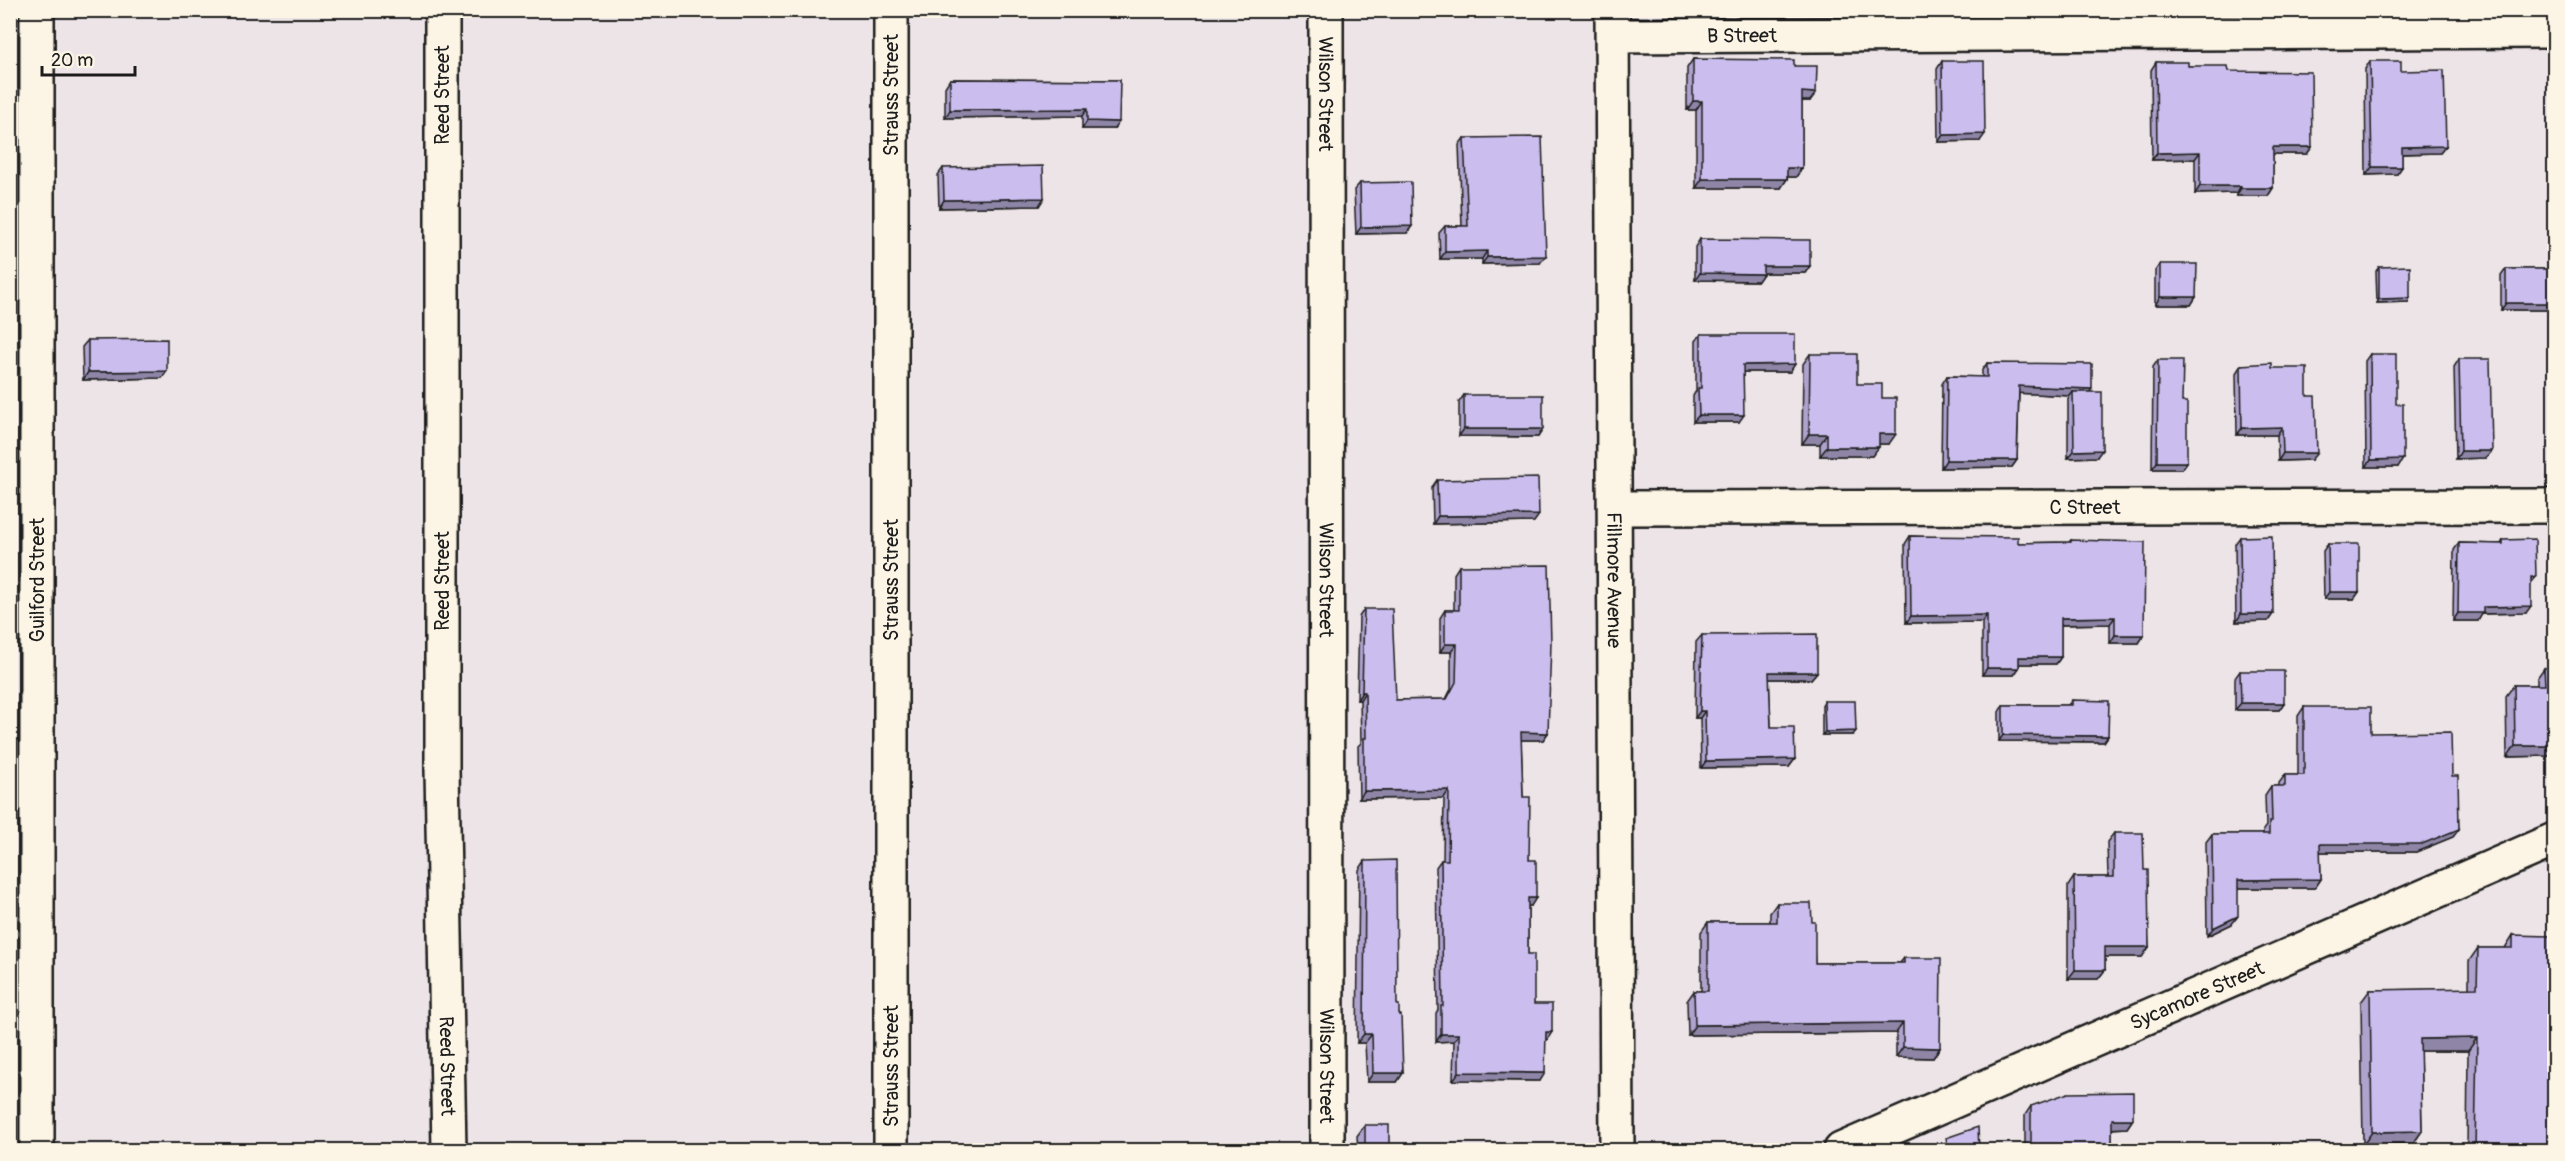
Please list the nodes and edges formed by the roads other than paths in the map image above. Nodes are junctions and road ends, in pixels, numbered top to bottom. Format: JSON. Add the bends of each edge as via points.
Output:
{"nodes":[{"id":1,"x":37,"y":10,"type":"edge"},
{"id":2,"x":442,"y":10,"type":"edge"},
{"id":3,"x":891,"y":10,"type":"edge"},
{"id":4,"x":1326,"y":10,"type":"edge"},
{"id":5,"x":1612,"y":23,"type":"edge"},
{"id":6,"x":2554,"y":31,"type":"edge"},
{"id":7,"x":2554,"y":506,"type":"edge"},
{"id":8,"x":1615,"y":508,"type":"junction"},
{"id":9,"x":2554,"y":840,"type":"edge"},
{"id":10,"x":37,"y":1150,"type":"edge"},
{"id":11,"x":449,"y":1150,"type":"edge"},
{"id":12,"x":891,"y":1150,"type":"edge"},
{"id":13,"x":1327,"y":1150,"type":"edge"},
{"id":14,"x":1617,"y":1150,"type":"edge"},
{"id":15,"x":1841,"y":1150,"type":"edge"}],
"edges":[{"from":1,"to":10,"type":"street","name":"Guilford Street"},
{"from":2,"to":11,"type":"street","name":"Reed Street","via":[[442,770]]},
{"from":3,"to":12,"type":"street","name":"Strauss Street"},
{"from":4,"to":13,"type":"street","name":"Wilson Street"},
{"from":5,"to":6,"type":"street","name":"B Street"},
{"from":5,"to":8,"type":"street","name":"Fillmore Avenue"},
{"from":7,"to":8,"type":"street","name":"C Street"},
{"from":8,"to":14,"type":"street","name":"Fillmore Avenue"},
{"from":9,"to":15,"type":"street","name":"Sycamore Street"}]}
